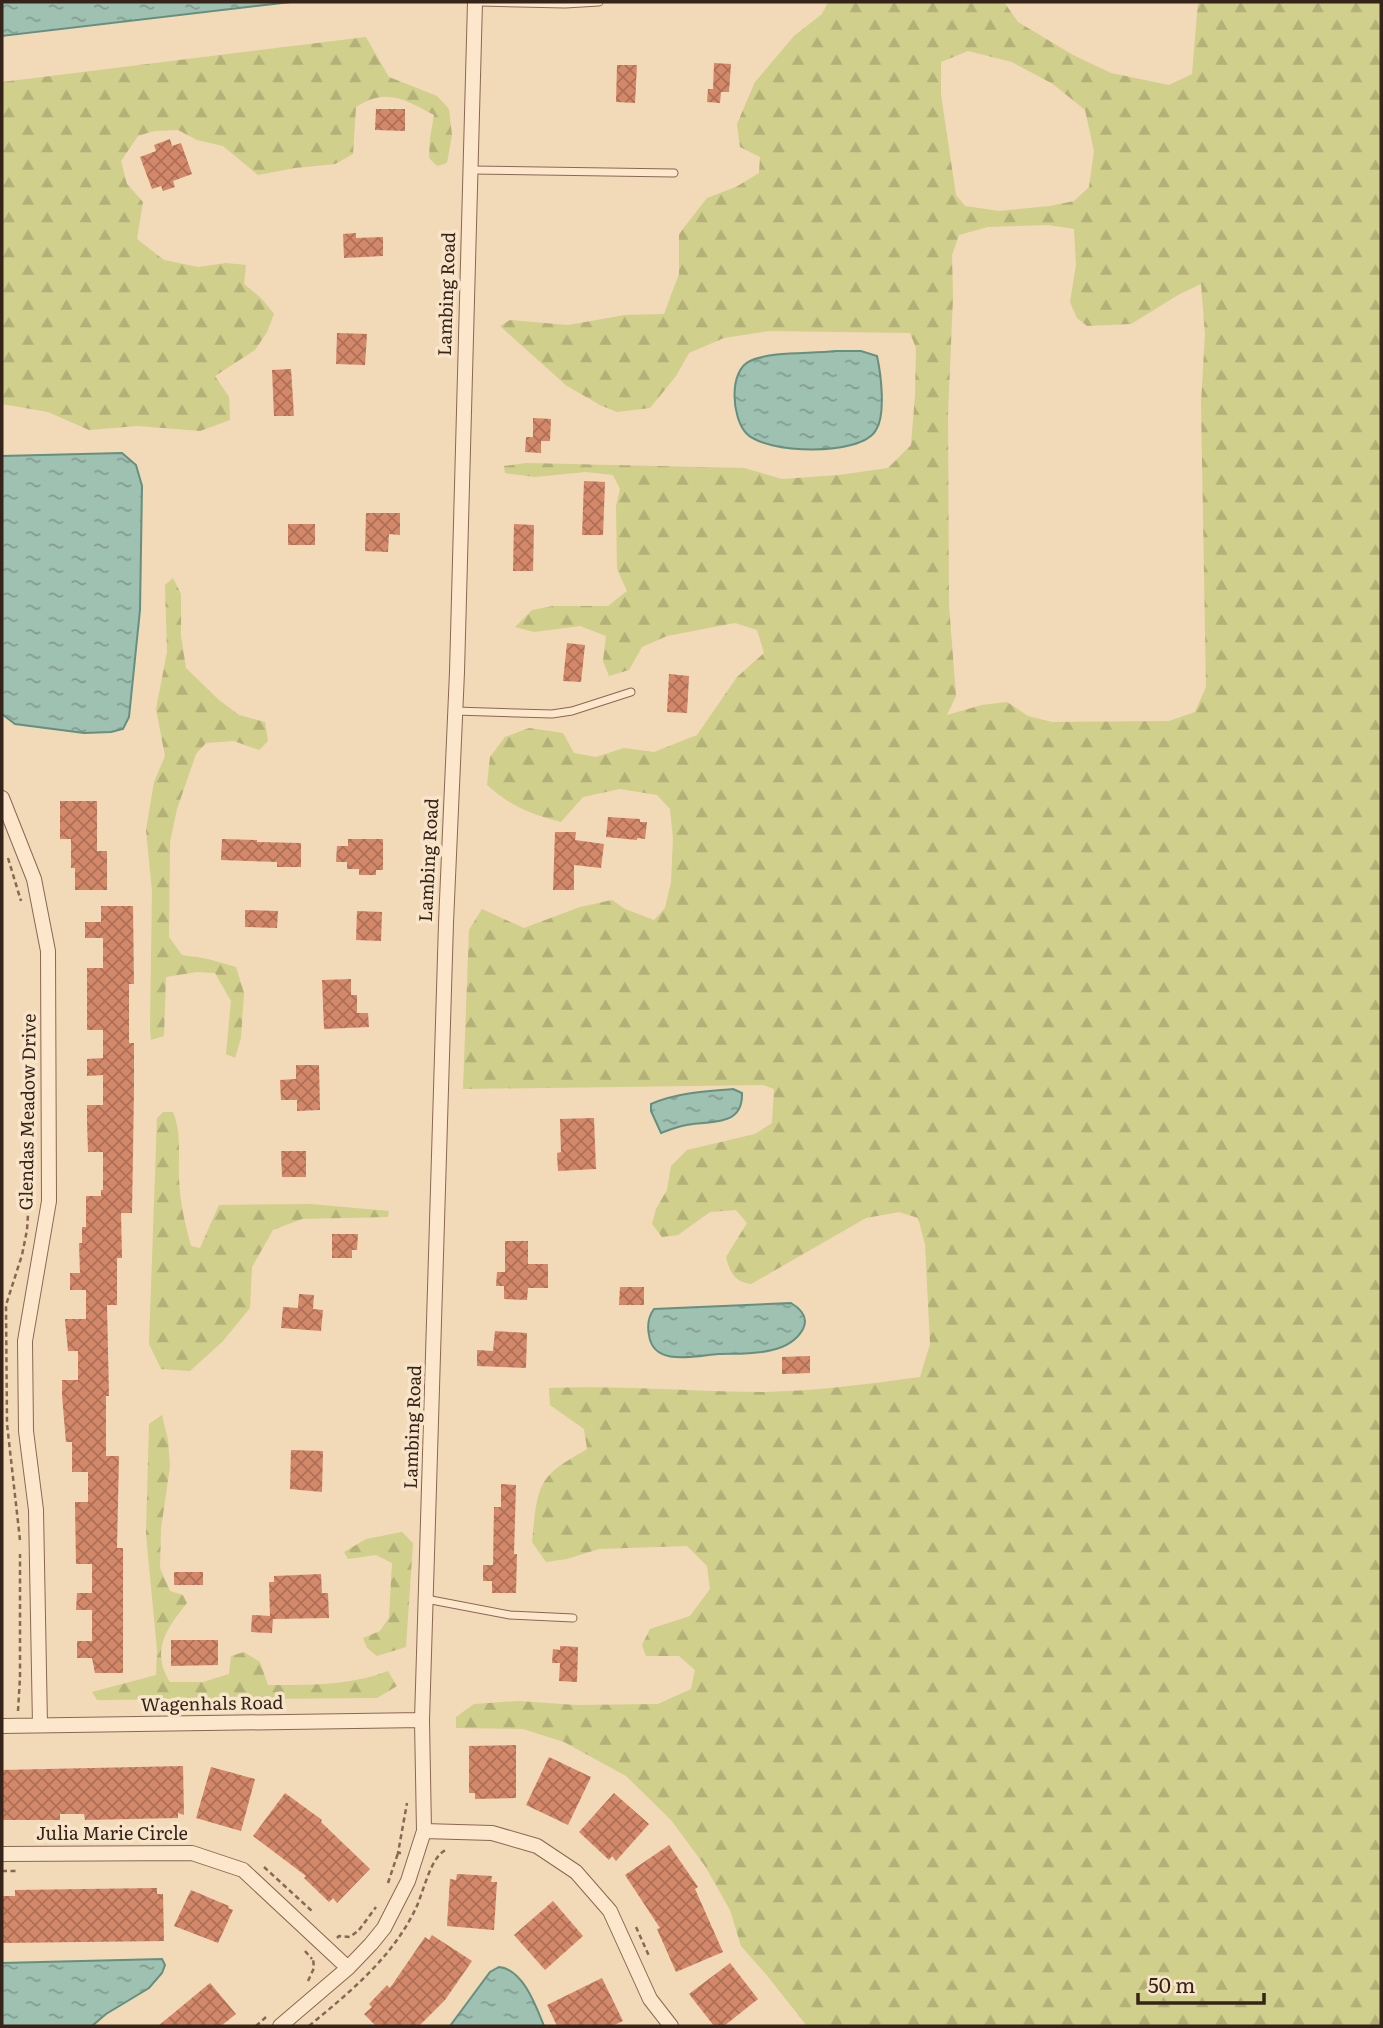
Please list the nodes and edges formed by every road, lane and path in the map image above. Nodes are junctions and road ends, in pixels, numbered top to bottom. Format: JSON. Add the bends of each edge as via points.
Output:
{"nodes":[{"id":1,"x":478,"y":2,"type":"edge"},
{"id":2,"x":600,"y":2,"type":"edge"},
{"id":3,"x":470,"y":170,"type":"junction"},
{"id":4,"x":674,"y":173,"type":"dead end"},
{"id":5,"x":631,"y":692,"type":"dead end"},
{"id":6,"x":455,"y":711,"type":"junction"},
{"id":7,"x":2,"y":798,"type":"edge"},
{"id":8,"x":426,"y":1599,"type":"junction"},
{"id":9,"x":573,"y":1618,"type":"dead end"},
{"id":10,"x":422,"y":1720,"type":"junction"},
{"id":11,"x":40,"y":1725,"type":"junction"},
{"id":12,"x":2,"y":1726,"type":"edge"},
{"id":13,"x":424,"y":1831,"type":"junction"},
{"id":14,"x":2,"y":1854,"type":"edge"},
{"id":15,"x":2,"y":1871,"type":"edge"},
{"id":16,"x":15,"y":1871,"type":"dead end"},
{"id":17,"x":358,"y":1931,"type":"dead end"},
{"id":18,"x":334,"y":1941,"type":"dead end"},
{"id":19,"x":300,"y":1945,"type":"dead end"},
{"id":20,"x":317,"y":1955,"type":"dead end"},
{"id":21,"x":312,"y":1959,"type":"junction"},
{"id":22,"x":348,"y":1968,"type":"junction"},
{"id":23,"x":306,"y":1983,"type":"dead end"},
{"id":24,"x":273,"y":2012,"type":"dead end"},
{"id":25,"x":256,"y":2026,"type":"edge"},
{"id":26,"x":280,"y":2026,"type":"edge"},
{"id":27,"x":671,"y":2026,"type":"edge"}],
"edges":[{"from":1,"to":2,"type":"lane"},
{"from":1,"to":3,"type":"street","name":"Lambing Road"},
{"from":3,"to":4,"type":"lane"},
{"from":3,"to":6,"type":"street","name":"Lambing Road"},
{"from":5,"to":6,"type":"lane","via":[[552,714]]},
{"from":6,"to":8,"type":"street","name":"Lambing Road"},
{"from":7,"to":11,"type":"street","name":"Glendas Meadow Drive","via":[[34,878],[48,951],[50,1201],[25,1341],[26,1431],[36,1510]]},
{"from":8,"to":9,"type":"lane","via":[[510,1615]]},
{"from":8,"to":10,"type":"street","name":"Lambing Road"},
{"from":10,"to":11,"type":"street","name":"Wagenhals Road"},
{"from":10,"to":13,"type":"street","name":"Lambing Road"},
{"from":11,"to":12,"type":"street","name":"Wagenhals Road"},
{"from":13,"to":22,"type":"street","name":"Lambing Road","via":[[395,1909]]},
{"from":13,"to":27,"type":"street","via":[[492,1833],[537,1846],[576,1872],[610,1911],[650,1999]]},
{"from":14,"to":22,"type":"street","name":"Julia Marie Circle","via":[[192,1853],[225,1862],[243,1870]]},
{"from":15,"to":16,"type":"path"},
{"from":17,"to":18,"type":"path"},
{"from":19,"to":21,"type":"path"},
{"from":20,"to":21,"type":"path"},
{"from":21,"to":23,"type":"path","via":[[314,1968]]},
{"from":22,"to":26,"type":"street","name":"Lambing Road"},
{"from":24,"to":25,"type":"path"}]}
